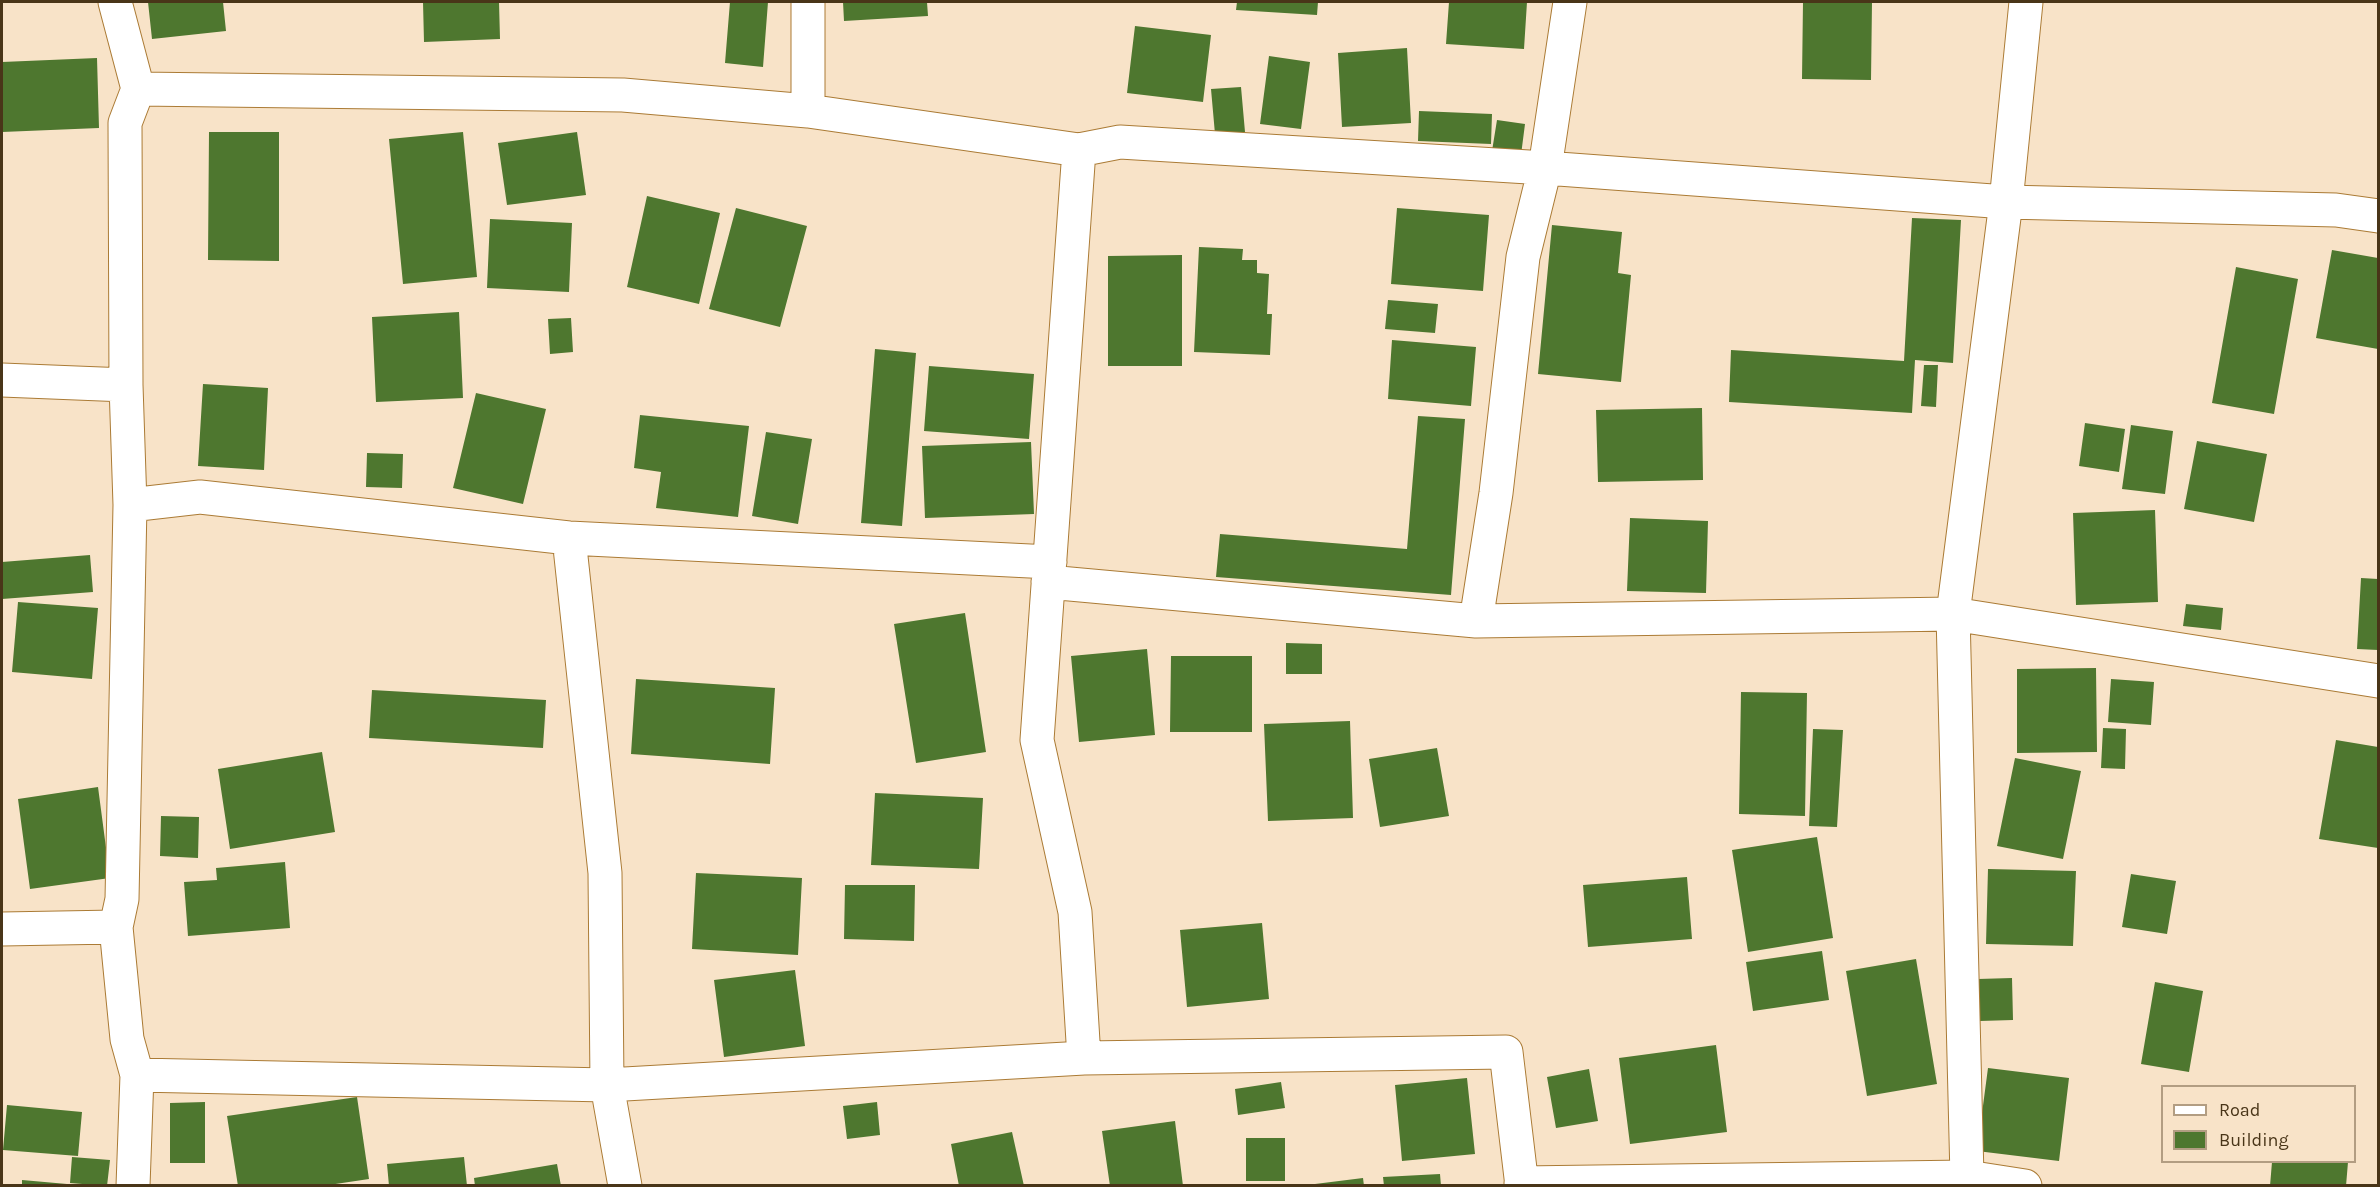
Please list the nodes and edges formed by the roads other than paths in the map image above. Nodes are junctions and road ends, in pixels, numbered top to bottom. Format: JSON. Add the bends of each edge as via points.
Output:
{"nodes":[{"id":1,"x":115,"y":2,"type":"edge"},
{"id":2,"x":808,"y":2,"type":"edge"},
{"id":3,"x":1570,"y":2,"type":"edge"},
{"id":4,"x":2026,"y":2,"type":"edge"},
{"id":5,"x":138,"y":89,"type":"junction"},
{"id":6,"x":808,"y":111,"type":"junction"},
{"id":7,"x":1079,"y":150,"type":"junction"},
{"id":8,"x":1545,"y":168,"type":"junction"},
{"id":9,"x":2006,"y":202,"type":"junction"},
{"id":10,"x":2379,"y":216,"type":"edge"},
{"id":11,"x":2,"y":380,"type":"edge"},
{"id":12,"x":126,"y":385,"type":"junction"},
{"id":13,"x":130,"y":505,"type":"junction"},
{"id":14,"x":569,"y":538,"type":"junction"},
{"id":15,"x":1049,"y":572,"type":"junction"},
{"id":16,"x":1953,"y":614,"type":"junction"},
{"id":17,"x":1476,"y":621,"type":"junction"},
{"id":18,"x":2379,"y":681,"type":"edge"},
{"id":19,"x":116,"y":927,"type":"junction"},
{"id":20,"x":2,"y":929,"type":"edge"},
{"id":21,"x":1084,"y":1058,"type":"junction"},
{"id":22,"x":137,"y":1075,"type":"junction"},
{"id":23,"x":607,"y":1085,"type":"junction"},
{"id":24,"x":1967,"y":1177,"type":"junction"},
{"id":25,"x":1521,"y":1184,"type":"edge"},
{"id":26,"x":133,"y":1185,"type":"edge"},
{"id":27,"x":626,"y":1185,"type":"edge"},
{"id":28,"x":2025,"y":1185,"type":"edge"}],
"edges":[{"from":1,"to":5,"type":"street"},
{"from":2,"to":6,"type":"street"},
{"from":3,"to":8,"type":"street"},
{"from":4,"to":9,"type":"street"},
{"from":5,"to":6,"type":"street","via":[[623,95]]},
{"from":5,"to":12,"type":"street","via":[[125,123]]},
{"from":6,"to":7,"type":"street"},
{"from":7,"to":8,"type":"street","via":[[1120,142]]},
{"from":7,"to":15,"type":"street"},
{"from":8,"to":9,"type":"street"},
{"from":8,"to":17,"type":"street","via":[[1523,257],[1496,493]]},
{"from":9,"to":10,"type":"street","via":[[2336,210]]},
{"from":9,"to":16,"type":"street"},
{"from":11,"to":12,"type":"street"},
{"from":12,"to":13,"type":"street"},
{"from":13,"to":14,"type":"street","via":[[200,497]]},
{"from":13,"to":19,"type":"street","via":[[122,899]]},
{"from":14,"to":15,"type":"street"},
{"from":14,"to":23,"type":"street","via":[[605,873]]},
{"from":15,"to":17,"type":"street"},
{"from":15,"to":21,"type":"street","via":[[1037,740],[1075,912]]},
{"from":16,"to":17,"type":"street"},
{"from":16,"to":18,"type":"street"},
{"from":16,"to":24,"type":"street"},
{"from":19,"to":20,"type":"street"},
{"from":19,"to":22,"type":"street","via":[[127,1039]]},
{"from":21,"to":23,"type":"street"},
{"from":21,"to":25,"type":"street","via":[[1506,1052]]},
{"from":22,"to":23,"type":"street"},
{"from":22,"to":26,"type":"street"},
{"from":23,"to":27,"type":"street"},
{"from":24,"to":25,"type":"street"},
{"from":24,"to":28,"type":"street"}]}
